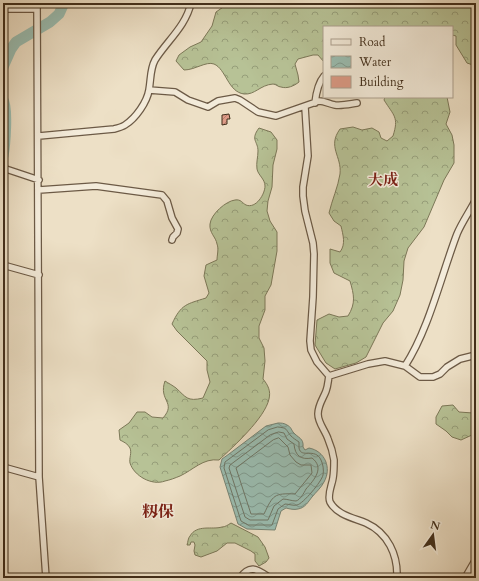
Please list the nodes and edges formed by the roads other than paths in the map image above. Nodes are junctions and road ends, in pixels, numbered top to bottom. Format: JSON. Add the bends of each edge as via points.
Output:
{"nodes":[{"id":1,"x":191,"y":3,"type":"edge"},
{"id":2,"x":37,"y":6,"type":"edge"},
{"id":3,"x":3,"y":9,"type":"edge"},
{"id":4,"x":323,"y":77,"type":"edge"},
{"id":5,"x":149,"y":90,"type":"junction"},
{"id":6,"x":315,"y":103,"type":"junction"},
{"id":7,"x":357,"y":103,"type":"dead end"},
{"id":8,"x":305,"y":107,"type":"junction"},
{"id":9,"x":38,"y":136,"type":"junction"},
{"id":10,"x":3,"y":168,"type":"edge"},
{"id":11,"x":39,"y":180,"type":"junction"},
{"id":12,"x":39,"y":190,"type":"junction"},
{"id":13,"x":476,"y":199,"type":"edge"},
{"id":14,"x":172,"y":240,"type":"dead end"},
{"id":15,"x":3,"y":265,"type":"edge"},
{"id":16,"x":39,"y":275,"type":"junction"},
{"id":17,"x":476,"y":355,"type":"edge"},
{"id":18,"x":406,"y":366,"type":"junction"},
{"id":19,"x":329,"y":376,"type":"junction"},
{"id":20,"x":3,"y":467,"type":"edge"},
{"id":21,"x":39,"y":477,"type":"junction"},
{"id":22,"x":476,"y":559,"type":"edge"},
{"id":23,"x":46,"y":578,"type":"edge"},
{"id":24,"x":240,"y":578,"type":"edge"},
{"id":25,"x":270,"y":578,"type":"edge"},
{"id":26,"x":397,"y":578,"type":"edge"},
{"id":27,"x":465,"y":578,"type":"edge"}],
"edges":[{"from":1,"to":5,"type":"street","via":[[183,22],[155,61],[151,70]]},
{"from":2,"to":3,"type":"street"},
{"from":2,"to":9,"type":"street"},
{"from":4,"to":6,"type":"street"},
{"from":5,"to":8,"type":"street","via":[[175,92],[208,107],[218,101],[235,98],[258,112],[270,115],[282,115]]},
{"from":5,"to":9,"type":"street","via":[[144,103],[124,126]]},
{"from":6,"to":7,"type":"street","via":[[323,101],[338,106]]},
{"from":6,"to":8,"type":"street"},
{"from":8,"to":19,"type":"street","via":[[308,156],[303,196],[314,254],[310,341],[317,362]]},
{"from":9,"to":11,"type":"street"},
{"from":10,"to":11,"type":"street"},
{"from":11,"to":12,"type":"street"},
{"from":12,"to":14,"type":"street","via":[[96,186],[162,195],[178,229]]},
{"from":12,"to":16,"type":"street"},
{"from":13,"to":18,"type":"street","via":[[457,233],[427,319]]},
{"from":15,"to":16,"type":"street"},
{"from":16,"to":21,"type":"street"},
{"from":17,"to":18,"type":"street","via":[[460,359],[433,377],[420,377]]},
{"from":18,"to":19,"type":"street","via":[[379,361]]},
{"from":19,"to":26,"type":"street","via":[[318,415],[334,460],[330,501],[341,512],[372,526],[387,540],[396,558]]},
{"from":20,"to":21,"type":"street"},
{"from":21,"to":23,"type":"street"},
{"from":22,"to":27,"type":"street"},
{"from":24,"to":25,"type":"street","via":[[250,569],[255,569]]}]}
